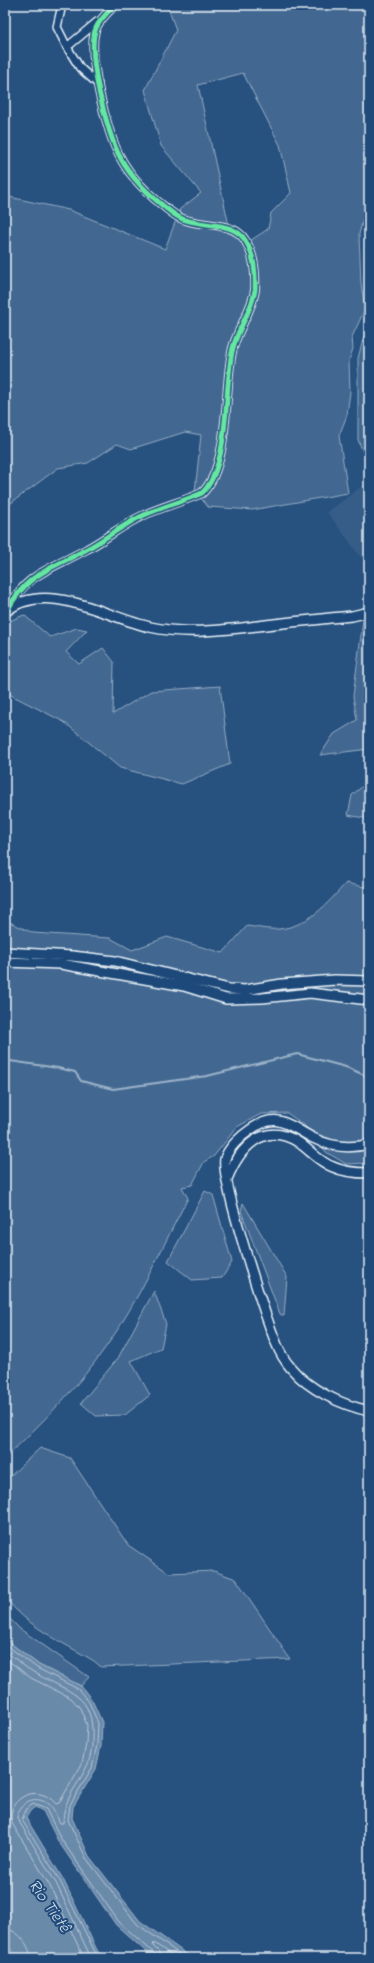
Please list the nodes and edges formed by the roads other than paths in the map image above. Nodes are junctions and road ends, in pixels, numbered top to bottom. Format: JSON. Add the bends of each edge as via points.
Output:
{"nodes":[{"id":1,"x":62,"y":5,"type":"edge"},
{"id":2,"x":115,"y":5,"type":"edge"},
{"id":3,"x":104,"y":16,"type":"junction"},
{"id":4,"x":67,"y":47,"type":"junction"},
{"id":5,"x":98,"y":84,"type":"junction"},
{"id":6,"x":6,"y":612,"type":"edge"},
{"id":7,"x":369,"y":612,"type":"edge"},
{"id":8,"x":5,"y":952,"type":"edge"},
{"id":9,"x":5,"y":962,"type":"edge"},
{"id":10,"x":369,"y":981,"type":"edge"},
{"id":11,"x":369,"y":1000,"type":"edge"},
{"id":12,"x":369,"y":1144,"type":"edge"},
{"id":13,"x":369,"y":1173,"type":"edge"},
{"id":14,"x":227,"y":1179,"type":"junction"},
{"id":15,"x":369,"y":1411,"type":"edge"}],
"edges":[{"from":1,"to":4,"type":"street","via":[[57,27]]},
{"from":2,"to":3,"type":"street"},
{"from":3,"to":4,"type":"street"},
{"from":3,"to":5,"type":"street","via":[[93,37],[93,56]]},
{"from":4,"to":5,"type":"street","via":[[80,68]]},
{"from":5,"to":6,"type":"street","via":[[114,145],[135,179],[171,212],[187,221],[221,227],[240,234],[249,249],[255,271],[254,297],[232,350],[225,430],[214,478],[209,486],[202,493],[126,524],[88,549],[36,576],[16,595]]},
{"from":6,"to":7,"type":"main road","via":[[23,602],[52,600],[94,607],[151,628],[188,632],[352,616]]},
{"from":8,"to":10,"type":"main road","via":[[115,961],[229,989],[245,990],[335,980]]},
{"from":9,"to":11,"type":"main road","via":[[61,964],[104,971],[184,986],[226,998],[262,998],[310,992]]},
{"from":12,"to":14,"type":"main road","via":[[353,1147],[328,1144],[291,1124],[271,1121],[251,1129],[228,1152],[224,1167]]},
{"from":13,"to":14,"type":"main road","via":[[333,1167],[297,1141],[277,1135],[266,1136],[249,1144],[235,1160]]},
{"from":14,"to":15,"type":"main road","via":[[269,1324],[283,1357],[299,1376],[317,1389],[332,1398]]}]}
